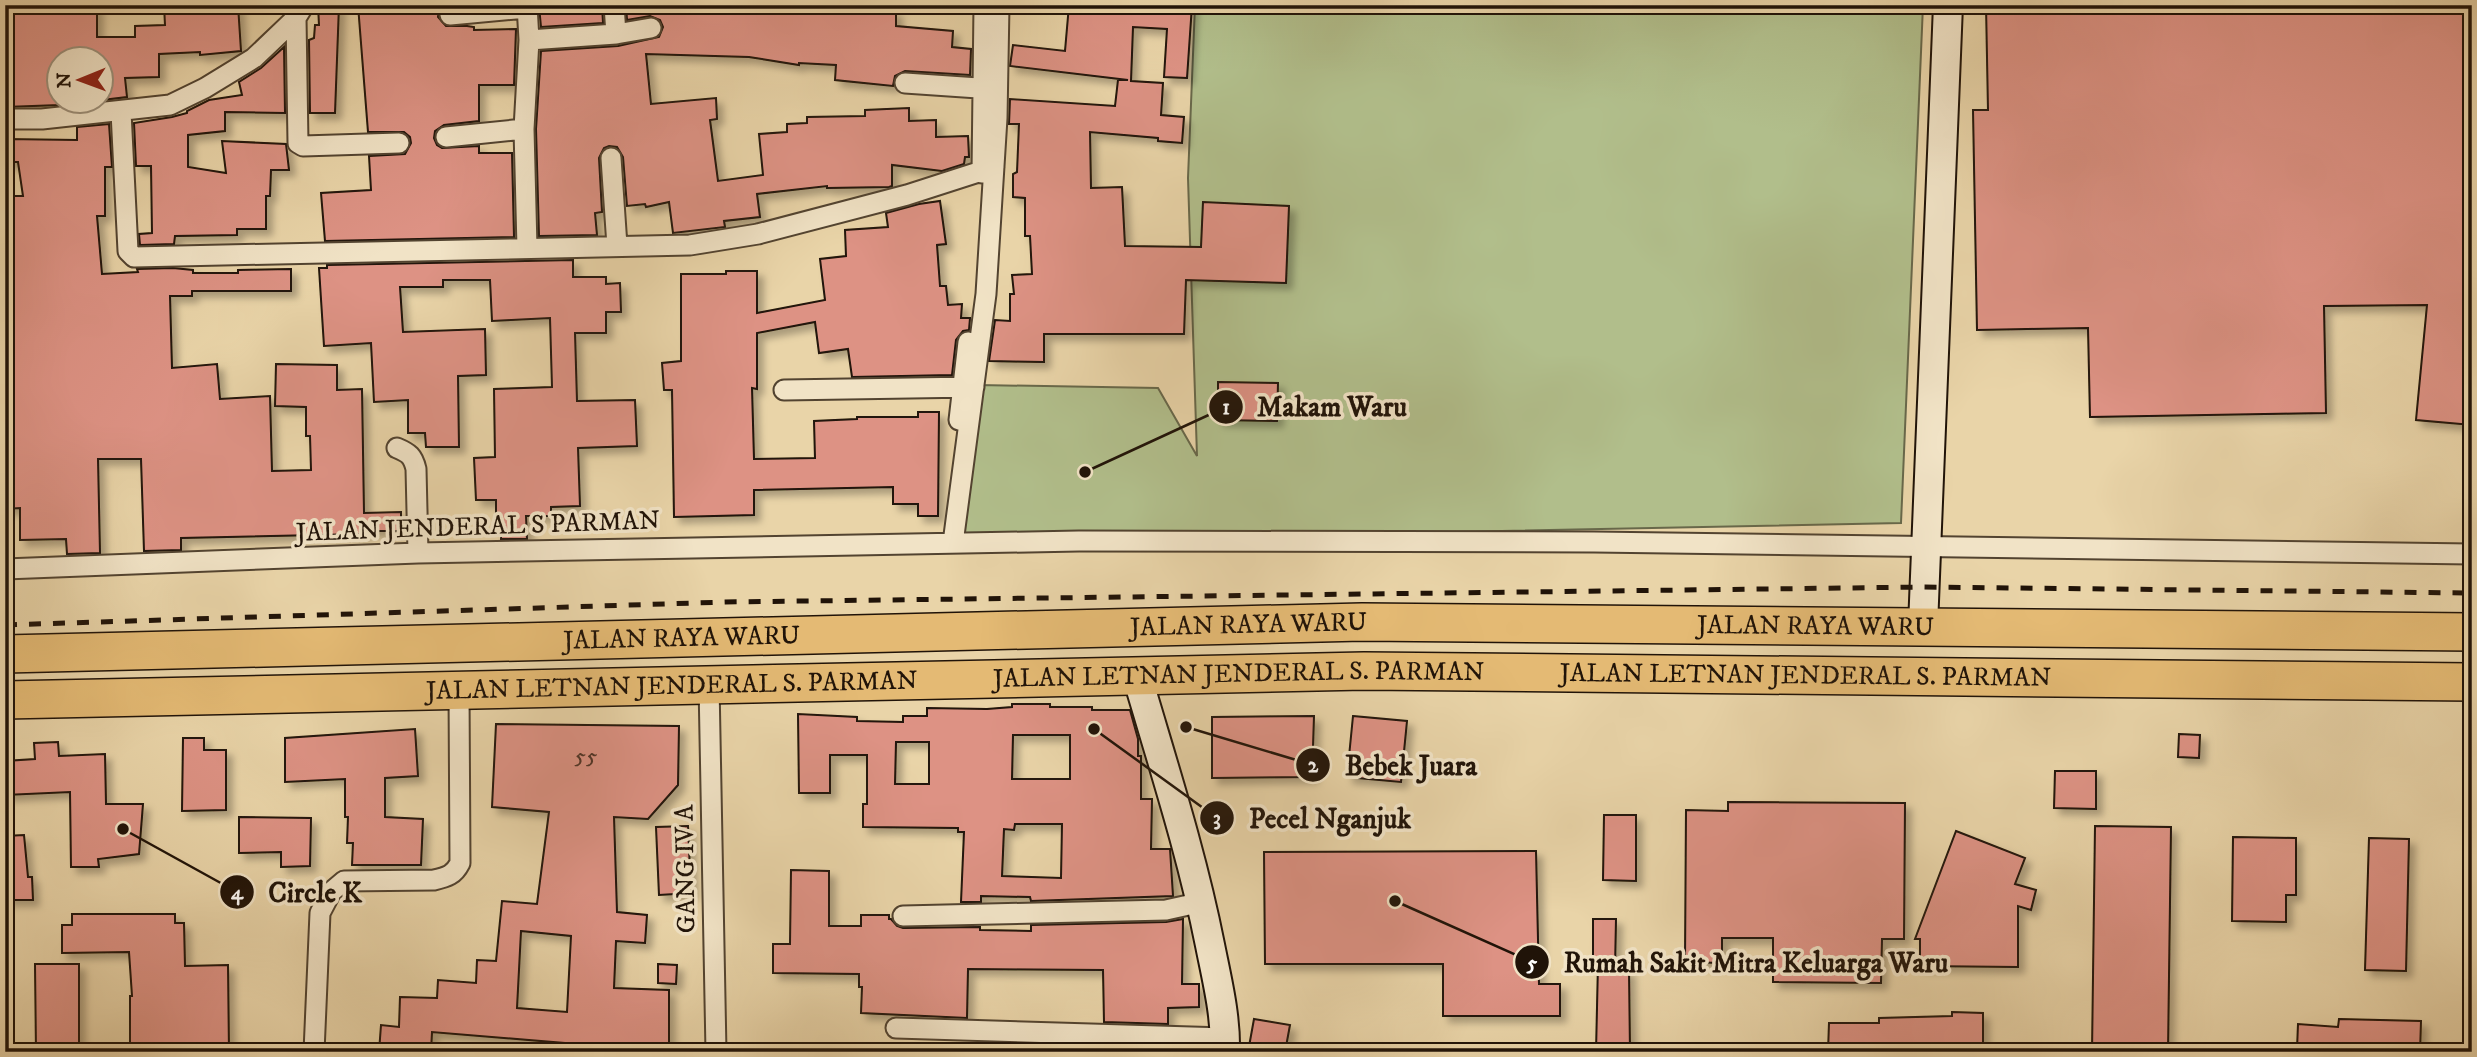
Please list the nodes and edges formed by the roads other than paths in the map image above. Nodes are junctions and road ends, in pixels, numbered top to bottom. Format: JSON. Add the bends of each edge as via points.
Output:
{"nodes":[{"id":1,"x":614,"y":5,"type":"edge"},
{"id":2,"x":984,"y":5,"type":"edge"},
{"id":3,"x":999,"y":5,"type":"edge"},
{"id":4,"x":1948,"y":5,"type":"edge"},
{"id":5,"x":527,"y":6,"type":"edge"},
{"id":6,"x":300,"y":12,"type":"edge"},
{"id":7,"x":450,"y":15,"type":"dead end"},
{"id":8,"x":651,"y":28,"type":"dead end"},
{"id":9,"x":616,"y":34,"type":"junction"},
{"id":10,"x":529,"y":40,"type":"junction"},
{"id":11,"x":905,"y":83,"type":"dead end"},
{"id":12,"x":990,"y":89,"type":"junction"},
{"id":13,"x":121,"y":112,"type":"junction"},
{"id":14,"x":5,"y":119,"type":"edge"},
{"id":15,"x":524,"y":129,"type":"junction"},
{"id":16,"x":446,"y":137,"type":"dead end"},
{"id":17,"x":399,"y":143,"type":"dead end"},
{"id":18,"x":611,"y":158,"type":"dead end"},
{"id":19,"x":988,"y":169,"type":"junction"},
{"id":20,"x":617,"y":247,"type":"junction"},
{"id":21,"x":527,"y":248,"type":"junction"},
{"id":22,"x":968,"y":387,"type":"junction"},
{"id":23,"x":784,"y":390,"type":"dead end"},
{"id":24,"x":397,"y":448,"type":"dead end"},
{"id":25,"x":952,"y":543,"type":"junction"},
{"id":26,"x":1927,"y":546,"type":"junction"},
{"id":27,"x":418,"y":553,"type":"junction"},
{"id":28,"x":2472,"y":554,"type":"edge"},
{"id":29,"x":5,"y":569,"type":"edge"},
{"id":30,"x":1362,"y":622,"type":"junction"},
{"id":31,"x":1923,"y":626,"type":"junction"},
{"id":32,"x":2472,"y":632,"type":"edge"},
{"id":33,"x":12,"y":655,"type":"edge"},
{"id":34,"x":1364,"y":671,"type":"junction"},
{"id":35,"x":1137,"y":676,"type":"junction"},
{"id":36,"x":2472,"y":682,"type":"edge"},
{"id":37,"x":709,"y":684,"type":"junction"},
{"id":38,"x":459,"y":690,"type":"junction"},
{"id":39,"x":11,"y":699,"type":"edge"},
{"id":40,"x":1202,"y":902,"type":"junction"},
{"id":41,"x":903,"y":916,"type":"dead end"},
{"id":42,"x":896,"y":1028,"type":"dead end"},
{"id":43,"x":1225,"y":1045,"type":"edge"},
{"id":44,"x":314,"y":1052,"type":"edge"},
{"id":45,"x":716,"y":1052,"type":"edge"}],
"edges":[{"from":1,"to":9,"type":"street"},
{"from":2,"to":12,"type":"street"},
{"from":3,"to":12,"type":"street"},
{"from":4,"to":26,"type":"street"},
{"from":5,"to":7,"type":"street"},
{"from":5,"to":10,"type":"street"},
{"from":6,"to":13,"type":"street","via":[[254,58],[205,88],[170,105]]},
{"from":6,"to":17,"type":"street","via":[[298,143]]},
{"from":8,"to":9,"type":"street"},
{"from":9,"to":10,"type":"street"},
{"from":10,"to":15,"type":"street"},
{"from":11,"to":12,"type":"street"},
{"from":12,"to":19,"type":"street"},
{"from":13,"to":14,"type":"street"},
{"from":13,"to":21,"type":"street","via":[[128,251],[134,257]]},
{"from":15,"to":16,"type":"street"},
{"from":15,"to":21,"type":"street"},
{"from":18,"to":20,"type":"street"},
{"from":19,"to":20,"type":"street","via":[[758,234],[690,245]]},
{"from":19,"to":22,"type":"street","via":[[986,295]]},
{"from":20,"to":21,"type":"street"},
{"from":22,"to":23,"type":"street"},
{"from":22,"to":25,"type":"street"},
{"from":24,"to":27,"type":"street","via":[[413,458]]},
{"from":25,"to":26,"type":"street","name":"JALAN JENDERAL S PARMAN","via":[[1489,541]]},
{"from":25,"to":27,"type":"street","name":"JALAN JENDERAL S PARMAN"},
{"from":26,"to":28,"type":"street","name":"JALAN JENDERAL S PARMAN"},
{"from":26,"to":31,"type":"street"},
{"from":27,"to":29,"type":"street","name":"JALAN JENDERAL S PARMAN"},
{"from":30,"to":31,"type":"highway","name":"JALAN RAYA WARU"},
{"from":30,"to":33,"type":"highway","name":"JALAN RAYA WARU"},
{"from":30,"to":34,"type":"highway","via":[[1353,646]]},
{"from":31,"to":32,"type":"highway","name":"JALAN RAYA WARU"},
{"from":34,"to":35,"type":"highway","name":"JALAN LETNAN JENDERAL S. PARMAN"},
{"from":34,"to":36,"type":"highway","name":"JALAN LETNAN JENDERAL S. PARMAN"},
{"from":35,"to":37,"type":"highway","name":"JALAN LETNAN JENDERAL S. PARMAN"},
{"from":35,"to":40,"type":"street"},
{"from":37,"to":38,"type":"highway","name":"JALAN LETNAN JENDERAL S. PARMAN"},
{"from":37,"to":45,"type":"street","name":"GANG IV A"},
{"from":38,"to":39,"type":"highway","name":"JALAN LETNAN JENDERAL S. PARMAN"},
{"from":38,"to":44,"type":"street","via":[[460,863],[447,877],[344,881],[331,892],[320,913]]},
{"from":40,"to":41,"type":"street","via":[[1166,910]]},
{"from":40,"to":43,"type":"street"},
{"from":42,"to":43,"type":"street"}]}
